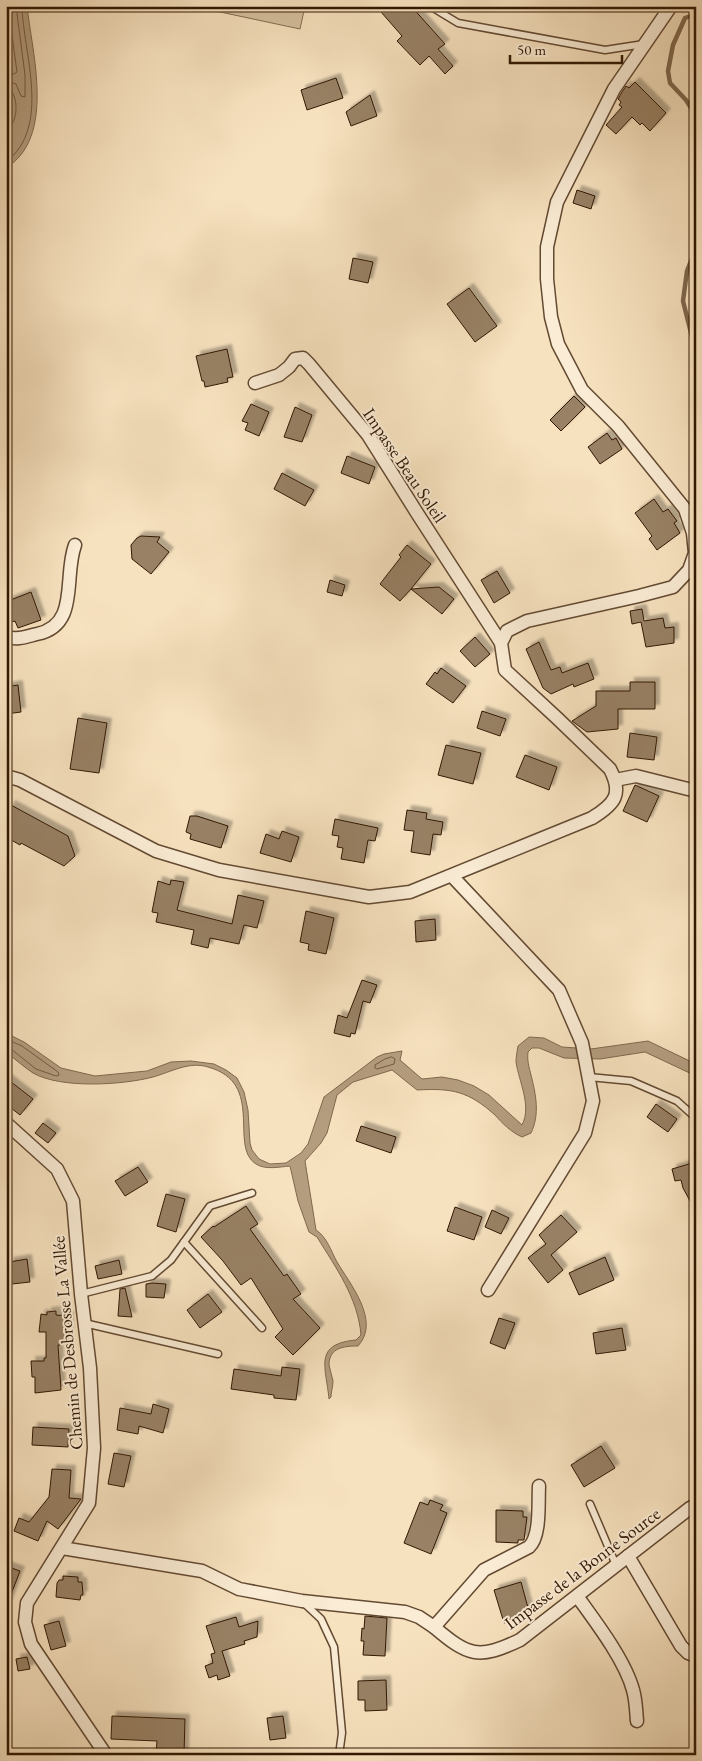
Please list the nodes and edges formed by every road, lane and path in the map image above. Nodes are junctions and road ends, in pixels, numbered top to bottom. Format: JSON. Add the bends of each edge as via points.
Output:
{"nodes":[{"id":1,"x":430,"y":6,"type":"edge"},
{"id":2,"x":671,"y":6,"type":"edge"},
{"id":3,"x":644,"y":44,"type":"junction"},
{"id":4,"x":255,"y":383,"type":"dead end"},
{"id":5,"x":75,"y":545,"type":"dead end"},
{"id":6,"x":6,"y":637,"type":"edge"},
{"id":7,"x":501,"y":643,"type":"junction"},
{"id":8,"x":6,"y":776,"type":"edge"},
{"id":9,"x":615,"y":780,"type":"junction"},
{"id":10,"x":696,"y":791,"type":"edge"},
{"id":11,"x":452,"y":876,"type":"junction"},
{"id":12,"x":589,"y":1077,"type":"junction"},
{"id":13,"x":696,"y":1118,"type":"edge"},
{"id":14,"x":6,"y":1123,"type":"edge"},
{"id":15,"x":252,"y":1193,"type":"dead end"},
{"id":16,"x":184,"y":1242,"type":"junction"},
{"id":17,"x":488,"y":1290,"type":"dead end"},
{"id":18,"x":81,"y":1294,"type":"junction"},
{"id":19,"x":84,"y":1322,"type":"junction"},
{"id":20,"x":262,"y":1328,"type":"dead end"},
{"id":21,"x":218,"y":1354,"type":"dead end"},
{"id":22,"x":539,"y":1486,"type":"dead end"},
{"id":23,"x":590,"y":1504,"type":"dead end"},
{"id":24,"x":696,"y":1505,"type":"edge"},
{"id":25,"x":62,"y":1548,"type":"junction"},
{"id":26,"x":628,"y":1556,"type":"junction"},
{"id":27,"x":616,"y":1565,"type":"junction"},
{"id":28,"x":577,"y":1596,"type":"junction"},
{"id":29,"x":302,"y":1601,"type":"junction"},
{"id":30,"x":434,"y":1627,"type":"junction"},
{"id":31,"x":696,"y":1656,"type":"edge"},
{"id":32,"x":636,"y":1721,"type":"dead end"},
{"id":33,"x":106,"y":1755,"type":"edge"},
{"id":34,"x":339,"y":1755,"type":"edge"}],
"edges":[{"from":1,"to":3,"type":"lane","via":[[458,23],[605,50]]},
{"from":2,"to":3,"type":"street"},
{"from":3,"to":7,"type":"street","via":[[614,89],[557,202],[547,248],[547,279],[558,344],[582,390],[618,426],[685,509],[695,553],[689,570],[674,587],[527,621],[506,632]]},
{"from":4,"to":7,"type":"street","name":"Impasse Beau Soleil","via":[[279,375],[295,359],[303,358],[309,364],[368,435]]},
{"from":5,"to":6,"type":"street","via":[[65,611],[57,625],[46,632],[16,640]]},
{"from":7,"to":9,"type":"street","via":[[505,670],[600,758]]},
{"from":8,"to":11,"type":"street","via":[[28,784],[156,851],[219,870],[369,897],[410,892]]},
{"from":9,"to":10,"type":"street","via":[[636,776]]},
{"from":9,"to":11,"type":"street","via":[[615,798],[592,818]]},
{"from":11,"to":12,"type":"street","via":[[560,990],[582,1043]]},
{"from":12,"to":13,"type":"lane","via":[[630,1081],[677,1101]]},
{"from":12,"to":17,"type":"street","via":[[594,1101],[585,1133]]},
{"from":14,"to":18,"type":"street","name":"Chemin de Desbrosse La Vallée","via":[[57,1169],[73,1201]]},
{"from":15,"to":16,"type":"lane","via":[[210,1206]]},
{"from":16,"to":18,"type":"lane","via":[[171,1260],[152,1276]]},
{"from":16,"to":20,"type":"lane"},
{"from":18,"to":19,"type":"street","name":"Chemin de Desbrosse La Vallée"},
{"from":19,"to":21,"type":"lane"},
{"from":19,"to":25,"type":"street","name":"Chemin de Desbrosse La Vallée","via":[[90,1368],[93,1457],[89,1502]]},
{"from":22,"to":30,"type":"street","via":[[534,1542],[484,1570]]},
{"from":23,"to":27,"type":"lane"},
{"from":24,"to":26,"type":"street","name":"Impasse de la Bonne Source"},
{"from":25,"to":29,"type":"street","name":"Impasse de la Bonne Source","via":[[202,1570],[240,1589]]},
{"from":25,"to":33,"type":"street","name":"Chemin de Desbrosse La Vallée","via":[[27,1603],[25,1622],[31,1644]]},
{"from":26,"to":27,"type":"street","name":"Impasse de la Bonne Source"},
{"from":26,"to":31,"type":"street","via":[[681,1646]]},
{"from":27,"to":28,"type":"street","name":"Impasse de la Bonne Source"},
{"from":28,"to":30,"type":"street","name":"Impasse de la Bonne Source","via":[[520,1640],[493,1652],[481,1653],[463,1648]]},
{"from":28,"to":32,"type":"street","via":[[627,1673],[636,1701]]},
{"from":29,"to":30,"type":"street","name":"Impasse de la Bonne Source","via":[[405,1612],[419,1616]]},
{"from":29,"to":34,"type":"lane","via":[[321,1619],[334,1647],[342,1734]]}]}
